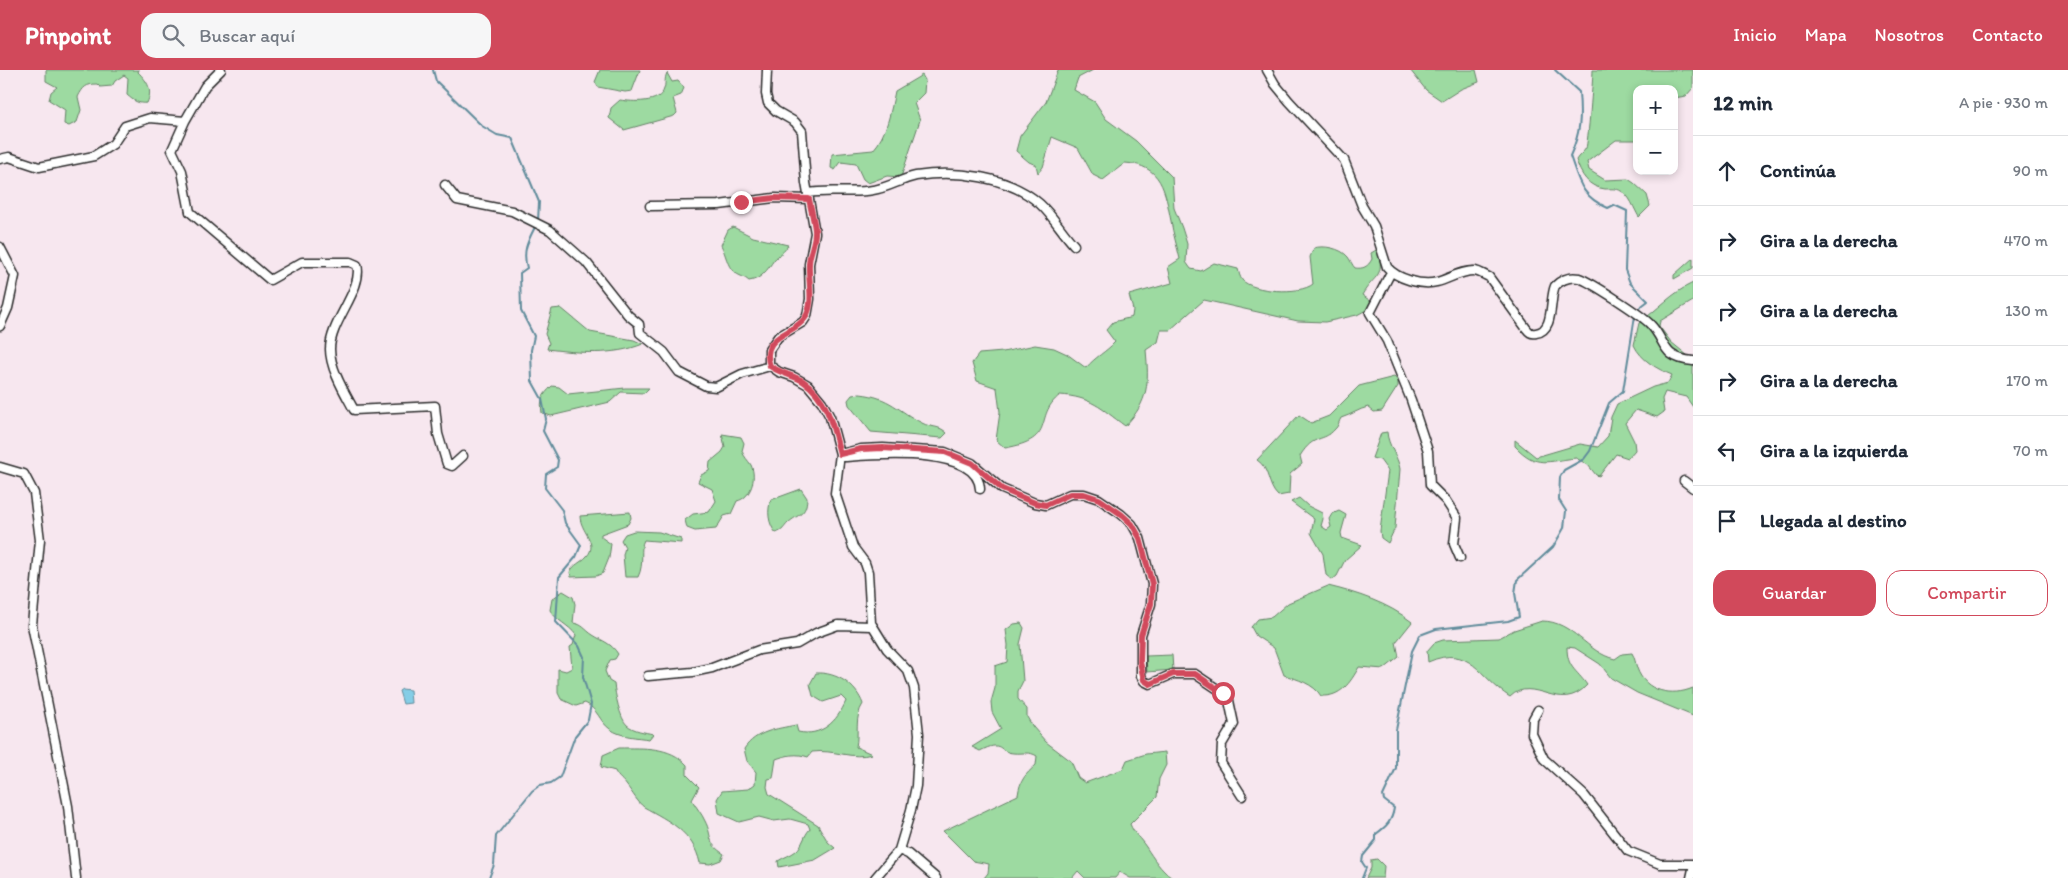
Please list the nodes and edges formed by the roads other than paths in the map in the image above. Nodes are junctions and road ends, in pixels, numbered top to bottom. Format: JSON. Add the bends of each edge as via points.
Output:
{"nodes":[{"id":1,"x":221,"y":70,"type":"edge"},
{"id":2,"x":766,"y":70,"type":"edge"},
{"id":3,"x":1267,"y":70,"type":"edge"},
{"id":4,"x":185,"y":121,"type":"junction"},
{"id":5,"x":0,"y":159,"type":"edge"},
{"id":6,"x":445,"y":184,"type":"dead end"},
{"id":7,"x":808,"y":196,"type":"junction"},
{"id":8,"x":650,"y":206,"type":"dead end"},
{"id":9,"x":1074,"y":245,"type":"dead end"},
{"id":10,"x":0,"y":247,"type":"edge"},
{"id":11,"x":1391,"y":272,"type":"junction"},
{"id":12,"x":0,"y":326,"type":"edge"},
{"id":13,"x":1693,"y":361,"type":"edge"},
{"id":14,"x":770,"y":366,"type":"junction"},
{"id":15,"x":840,"y":455,"type":"junction"},
{"id":16,"x":463,"y":456,"type":"dead end"},
{"id":17,"x":0,"y":467,"type":"edge"},
{"id":18,"x":1684,"y":481,"type":"dead end"},
{"id":19,"x":1693,"y":488,"type":"edge"},
{"id":20,"x":980,"y":489,"type":"dead end"},
{"id":21,"x":1460,"y":558,"type":"dead end"},
{"id":22,"x":872,"y":626,"type":"junction"},
{"id":23,"x":648,"y":676,"type":"dead end"},
{"id":24,"x":1538,"y":710,"type":"dead end"},
{"id":25,"x":1242,"y":796,"type":"dead end"},
{"id":26,"x":899,"y":850,"type":"junction"},
{"id":27,"x":1693,"y":864,"type":"edge"},
{"id":28,"x":1693,"y":870,"type":"edge"},
{"id":29,"x":76,"y":878,"type":"edge"},
{"id":30,"x":875,"y":878,"type":"edge"},
{"id":31,"x":936,"y":878,"type":"edge"},
{"id":32,"x":1691,"y":878,"type":"edge"}],
"edges":[{"from":1,"to":4,"type":"street","via":[[205,86]]},
{"from":2,"to":7,"type":"street","via":[[768,103],[776,112],[795,122],[802,132]]},
{"from":3,"to":11,"type":"street","via":[[1289,101],[1344,160]]},
{"from":4,"to":5,"type":"street","via":[[150,118],[126,126],[113,144],[94,156],[39,167],[9,157]]},
{"from":4,"to":16,"type":"street","via":[[172,150],[182,171],[187,204],[196,219],[270,280],[302,262],[350,262],[357,265],[358,276],[333,333],[330,348],[335,370],[354,410],[435,406],[438,434],[447,464],[452,466]]},
{"from":6,"to":14,"type":"street","via":[[457,200],[502,208],[550,230],[586,262],[639,324],[640,333],[664,352],[679,372],[701,384],[716,387],[742,374]]},
{"from":7,"to":8,"type":"street"},
{"from":7,"to":9,"type":"street","via":[[832,190],[870,191],[932,174],[978,177],[1003,184],[1032,198],[1045,208]]},
{"from":7,"to":14,"type":"street","via":[[815,233],[809,264],[809,308],[803,322],[784,332],[773,343],[768,357]]},
{"from":10,"to":12,"type":"street","via":[[15,276]]},
{"from":11,"to":13,"type":"street","via":[[1415,281],[1435,283],[1468,271],[1489,277],[1533,334],[1547,326],[1554,286],[1564,279],[1578,278],[1649,322],[1664,349],[1684,360]]},
{"from":11,"to":21,"type":"street","via":[[1370,313],[1387,341],[1411,400],[1428,451],[1430,485],[1457,518],[1454,544]]},
{"from":14,"to":15,"type":"street","via":[[800,380],[814,391],[830,417]]},
{"from":15,"to":20,"type":"street","via":[[899,455],[950,460],[972,472]]},
{"from":15,"to":22,"type":"street","via":[[836,494],[853,547],[868,572]]},
{"from":15,"to":25,"type":"street","via":[[861,449],[883,448],[954,454],[980,469],[1002,489],[1035,503],[1046,505],[1070,494],[1084,494],[1099,499],[1125,517],[1140,538],[1153,594],[1141,635],[1141,676],[1150,684],[1173,674],[1195,674],[1228,696],[1234,724],[1222,744],[1221,763]]},
{"from":17,"to":29,"type":"street","via":[[24,474],[34,494],[39,519],[32,626],[66,796]]},
{"from":18,"to":19,"type":"street"},
{"from":22,"to":23,"type":"street","via":[[838,625],[797,644],[759,650],[712,668]]},
{"from":22,"to":26,"type":"street","via":[[887,650],[908,671],[918,711],[916,786]]},
{"from":24,"to":27,"type":"street","via":[[1533,719],[1532,734],[1544,759],[1584,796],[1628,851],[1660,864]]},
{"from":26,"to":30,"type":"street"},
{"from":26,"to":31,"type":"street"},
{"from":28,"to":32,"type":"street"}]}
